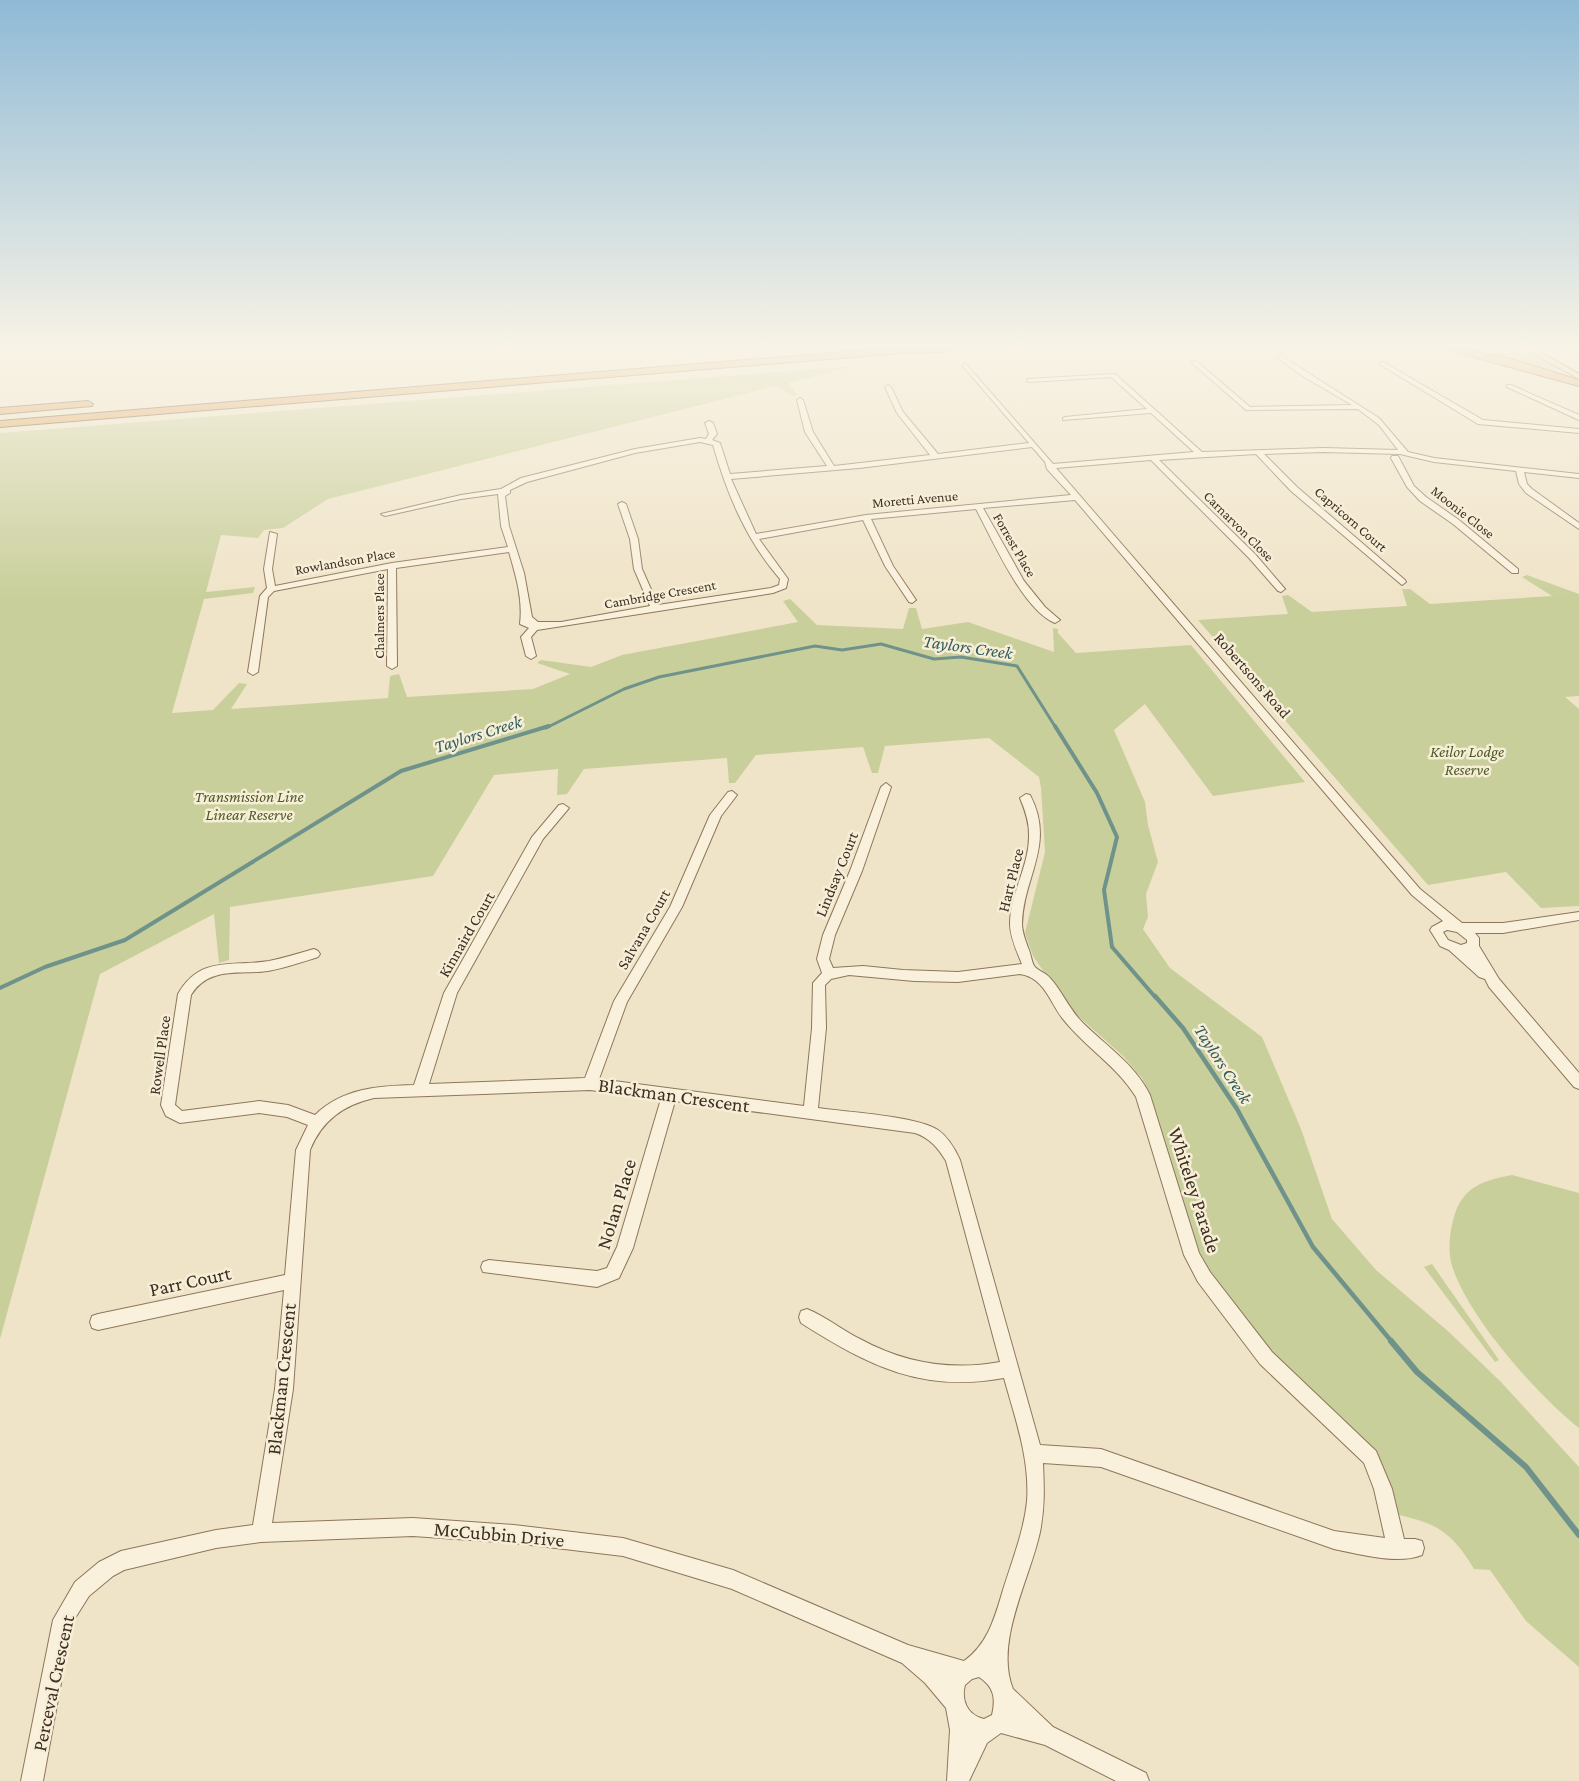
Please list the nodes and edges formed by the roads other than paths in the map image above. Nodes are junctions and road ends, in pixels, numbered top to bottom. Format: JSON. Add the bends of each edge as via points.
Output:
{"nodes":[{"id":1,"x":712,"y":432,"type":"edge"},
{"id":2,"x":809,"y":432,"type":"edge"},
{"id":3,"x":916,"y":432,"type":"edge"},
{"id":4,"x":1023,"y":432,"type":"edge"},
{"id":5,"x":1175,"y":432,"type":"edge"},
{"id":6,"x":1389,"y":432,"type":"edge"},
{"id":7,"x":708,"y":441,"type":"junction"},
{"id":8,"x":1034,"y":445,"type":"junction"},
{"id":9,"x":1258,"y":452,"type":"junction"},
{"id":10,"x":1394,"y":453,"type":"junction"},
{"id":11,"x":1200,"y":454,"type":"junction"},
{"id":12,"x":1043,"y":455,"type":"junction"},
{"id":13,"x":935,"y":456,"type":"junction"},
{"id":14,"x":1153,"y":458,"type":"junction"},
{"id":15,"x":1406,"y":459,"type":"junction"},
{"id":16,"x":832,"y":468,"type":"junction"},
{"id":17,"x":1052,"y":469,"type":"junction"},
{"id":18,"x":1065,"y":469,"type":"junction"},
{"id":19,"x":1520,"y":470,"type":"junction"},
{"id":20,"x":1579,"y":476,"type":"edge"},
{"id":21,"x":726,"y":477,"type":"junction"},
{"id":22,"x":504,"y":495,"type":"junction"},
{"id":23,"x":1078,"y":497,"type":"junction"},
{"id":24,"x":622,"y":504,"type":"dead end"},
{"id":25,"x":979,"y":508,"type":"junction"},
{"id":26,"x":385,"y":514,"type":"dead end"},
{"id":27,"x":866,"y":517,"type":"junction"},
{"id":28,"x":1579,"y":527,"type":"edge"},
{"id":29,"x":273,"y":534,"type":"dead end"},
{"id":30,"x":754,"y":537,"type":"junction"},
{"id":31,"x":512,"y":549,"type":"junction"},
{"id":32,"x":392,"y":566,"type":"junction"},
{"id":33,"x":1515,"y":571,"type":"dead end"},
{"id":34,"x":1402,"y":582,"type":"dead end"},
{"id":35,"x":271,"y":589,"type":"junction"},
{"id":36,"x":1281,"y":589,"type":"dead end"},
{"id":37,"x":912,"y":600,"type":"dead end"},
{"id":38,"x":655,"y":608,"type":"junction"},
{"id":39,"x":1055,"y":620,"type":"dead end"},
{"id":40,"x":534,"y":626,"type":"junction"},
{"id":41,"x":531,"y":656,"type":"dead end"},
{"id":42,"x":392,"y":666,"type":"dead end"},
{"id":43,"x":253,"y":672,"type":"dead end"},
{"id":44,"x":886,"y":787,"type":"dead end"},
{"id":45,"x":732,"y":795,"type":"dead end"},
{"id":46,"x":1026,"y":798,"type":"dead end"},
{"id":47,"x":563,"y":808,"type":"dead end"},
{"id":48,"x":1416,"y":892,"type":"junction"},
{"id":49,"x":1579,"y":916,"type":"edge"},
{"id":50,"x":1459,"y":927,"type":"junction"},
{"id":51,"x":1437,"y":928,"type":"junction"},
{"id":52,"x":1503,"y":928,"type":"junction"},
{"id":53,"x":1474,"y":944,"type":"junction"},
{"id":54,"x":1455,"y":949,"type":"junction"},
{"id":55,"x":314,"y":954,"type":"dead end"},
{"id":56,"x":1030,"y":970,"type":"junction"},
{"id":57,"x":828,"y":973,"type":"junction"},
{"id":58,"x":1494,"y":983,"type":"junction"},
{"id":59,"x":590,"y":1083,"type":"junction"},
{"id":60,"x":1579,"y":1083,"type":"edge"},
{"id":61,"x":420,"y":1089,"type":"junction"},
{"id":62,"x":670,"y":1094,"type":"junction"},
{"id":63,"x":810,"y":1113,"type":"junction"},
{"id":64,"x":315,"y":1122,"type":"junction"},
{"id":65,"x":489,"y":1267,"type":"dead end"},
{"id":66,"x":291,"y":1281,"type":"junction"},
{"id":67,"x":807,"y":1317,"type":"dead end"},
{"id":68,"x":99,"y":1322,"type":"dead end"},
{"id":69,"x":1009,"y":1369,"type":"junction"},
{"id":70,"x":1033,"y":1453,"type":"junction"},
{"id":71,"x":261,"y":1533,"type":"junction"},
{"id":72,"x":82,"y":1589,"type":"joint"},
{"id":73,"x":1000,"y":1634,"type":"junction"},
{"id":74,"x":907,"y":1655,"type":"junction"},
{"id":75,"x":968,"y":1669,"type":"junction"},
{"id":76,"x":1004,"y":1692,"type":"junction"},
{"id":77,"x":955,"y":1707,"type":"junction"},
{"id":78,"x":996,"y":1725,"type":"junction"},
{"id":79,"x":1048,"y":1735,"type":"junction"},
{"id":80,"x":32,"y":1781,"type":"edge"},
{"id":81,"x":959,"y":1781,"type":"edge"},
{"id":82,"x":1138,"y":1781,"type":"edge"}],
"edges":[{"from":1,"to":7,"type":"street"},
{"from":2,"to":16,"type":"street"},
{"from":3,"to":13,"type":"street"},
{"from":4,"to":8,"type":"street"},
{"from":5,"to":11,"type":"street"},
{"from":6,"to":10,"type":"street","name":"Moonie Close"},
{"from":7,"to":21,"type":"street","name":"Cambridge Crescent","via":[[717,448]]},
{"from":7,"to":22,"type":"street","via":[[622,454],[516,484]]},
{"from":8,"to":12,"type":"street"},
{"from":8,"to":13,"type":"street"},
{"from":9,"to":10,"type":"street"},
{"from":9,"to":11,"type":"street"},
{"from":9,"to":34,"type":"street","name":"Capricorn Court","via":[[1294,489]]},
{"from":10,"to":15,"type":"street","name":"Moonie Close"},
{"from":10,"to":15,"type":"street"},
{"from":11,"to":14,"type":"street"},
{"from":12,"to":17,"type":"street","name":"Robertsons Road"},
{"from":12,"to":18,"type":"street"},
{"from":13,"to":16,"type":"street"},
{"from":14,"to":18,"type":"street"},
{"from":14,"to":36,"type":"street","name":"Carnarvon Close"},
{"from":15,"to":19,"type":"street"},
{"from":15,"to":33,"type":"street","name":"Moonie Close","via":[[1411,487]]},
{"from":16,"to":21,"type":"street"},
{"from":17,"to":18,"type":"street","name":"Robertsons Road"},
{"from":17,"to":18,"type":"street"},
{"from":18,"to":23,"type":"street","name":"Robertsons Road"},
{"from":19,"to":20,"type":"street"},
{"from":19,"to":28,"type":"street","via":[[1529,491]]},
{"from":21,"to":30,"type":"street","name":"Cambridge Crescent"},
{"from":22,"to":26,"type":"street","via":[[470,494]]},
{"from":22,"to":31,"type":"street","via":[[505,526]]},
{"from":23,"to":25,"type":"street","name":"Moretti Avenue"},
{"from":23,"to":48,"type":"street","name":"Robertsons Road"},
{"from":24,"to":38,"type":"street","via":[[634,539],[638,569]]},
{"from":25,"to":27,"type":"street","name":"Moretti Avenue"},
{"from":25,"to":39,"type":"street","name":"Forrest Place","via":[[1016,576]]},
{"from":27,"to":30,"type":"street","name":"Moretti Avenue"},
{"from":27,"to":37,"type":"street","via":[[889,566]]},
{"from":29,"to":35,"type":"street","via":[[268,569]]},
{"from":30,"to":38,"type":"street","name":"Cambridge Crescent","via":[[784,579],[777,590]]},
{"from":31,"to":32,"type":"street","name":"Rowlandson Place"},
{"from":31,"to":40,"type":"street","via":[[522,583],[524,621]]},
{"from":32,"to":35,"type":"street","name":"Rowlandson Place"},
{"from":32,"to":42,"type":"street","name":"Chalmers Place"},
{"from":35,"to":43,"type":"street","via":[[264,596]]},
{"from":38,"to":40,"type":"street","name":"Cambridge Crescent"},
{"from":40,"to":41,"type":"street","via":[[526,640]]},
{"from":44,"to":57,"type":"street","name":"Lindsay Court","via":[[829,935],[823,959]]},
{"from":45,"to":59,"type":"street","name":"Salvana Court","via":[[717,815],[676,907],[621,1002]]},
{"from":46,"to":56,"type":"street","name":"Hart Place","via":[[1035,817],[1035,845],[1016,924]]},
{"from":47,"to":61,"type":"street","name":"Kinnaird Court","via":[[538,837],[451,993]]},
{"from":48,"to":50,"type":"street","name":"Robertsons Road"},
{"from":48,"to":51,"type":"street","name":"Robertsons Road"},
{"from":49,"to":52,"type":"street"},
{"from":50,"to":51,"type":"street"},
{"from":50,"to":52,"type":"street"},
{"from":50,"to":53,"type":"street","name":"Robertsons Road","via":[[1470,934]]},
{"from":51,"to":54,"type":"street","name":"Robertsons Road","via":[[1440,940]]},
{"from":52,"to":53,"type":"street"},
{"from":53,"to":54,"type":"street","via":[[1466,950]]},
{"from":53,"to":58,"type":"street"},
{"from":54,"to":58,"type":"street"},
{"from":55,"to":64,"type":"street","name":"Rowell Place","via":[[268,966],[214,969],[192,982],[185,994],[168,1105],[180,1117],[259,1107],[288,1111]]},
{"from":56,"to":57,"type":"street","via":[[972,976],[900,976],[844,969]]},
{"from":56,"to":70,"type":"street","name":"Whiteley Parade","via":[[1044,980],[1069,1017],[1113,1054],[1134,1080],[1143,1095],[1192,1255],[1204,1277],[1266,1358],[1370,1457],[1406,1548],[1334,1540],[1101,1458]]},
{"from":57,"to":63,"type":"street","via":[[819,983],[819,1028]]},
{"from":58,"to":60,"type":"street"},
{"from":59,"to":61,"type":"street","name":"Blackman Crescent"},
{"from":59,"to":62,"type":"street","name":"Blackman Crescent"},
{"from":61,"to":64,"type":"street","name":"Blackman Crescent","via":[[357,1095],[340,1102]]},
{"from":62,"to":63,"type":"street","name":"Blackman Crescent"},
{"from":62,"to":65,"type":"street","name":"Nolan Place","via":[[625,1248],[613,1273],[597,1279]]},
{"from":63,"to":69,"type":"street","name":"Blackman Crescent","via":[[927,1130],[941,1142],[953,1160]]},
{"from":64,"to":66,"type":"street","name":"Blackman Crescent","via":[[303,1150]]},
{"from":66,"to":68,"type":"street","name":"Parr Court"},
{"from":66,"to":71,"type":"street","name":"Blackman Crescent","via":[[284,1389]]},
{"from":67,"to":69,"type":"street","via":[[867,1353],[915,1371],[960,1377]]},
{"from":69,"to":70,"type":"street","name":"Blackman Crescent"},
{"from":70,"to":73,"type":"street","name":"Blackman Crescent","via":[[1034,1517]]},
{"from":71,"to":72,"type":"street","name":"McCubbin Drive","via":[[121,1561]]},
{"from":71,"to":74,"type":"street","name":"McCubbin Drive","via":[[413,1527],[623,1547],[733,1580]]},
{"from":72,"to":80,"type":"street","name":"Perceval Crescent","via":[[63,1620]]},
{"from":73,"to":75,"type":"street","name":"Blackman Crescent","via":[[981,1661]]},
{"from":73,"to":76,"type":"street","name":"Blackman Crescent","via":[[998,1668]]},
{"from":74,"to":75,"type":"street","name":"McCubbin Drive"},
{"from":74,"to":77,"type":"street","name":"McCubbin Drive","via":[[932,1676]]},
{"from":75,"to":76,"type":"street","via":[[986,1669],[999,1680]]},
{"from":75,"to":77,"type":"street","via":[[955,1683]]},
{"from":76,"to":78,"type":"street","via":[[1005,1706]]},
{"from":76,"to":79,"type":"street"},
{"from":77,"to":78,"type":"street","via":[[969,1727],[985,1730]]},
{"from":77,"to":81,"type":"street","via":[[960,1730]]},
{"from":78,"to":79,"type":"street"},
{"from":78,"to":81,"type":"street","via":[[980,1736],[970,1751]]},
{"from":79,"to":82,"type":"street"}]}
